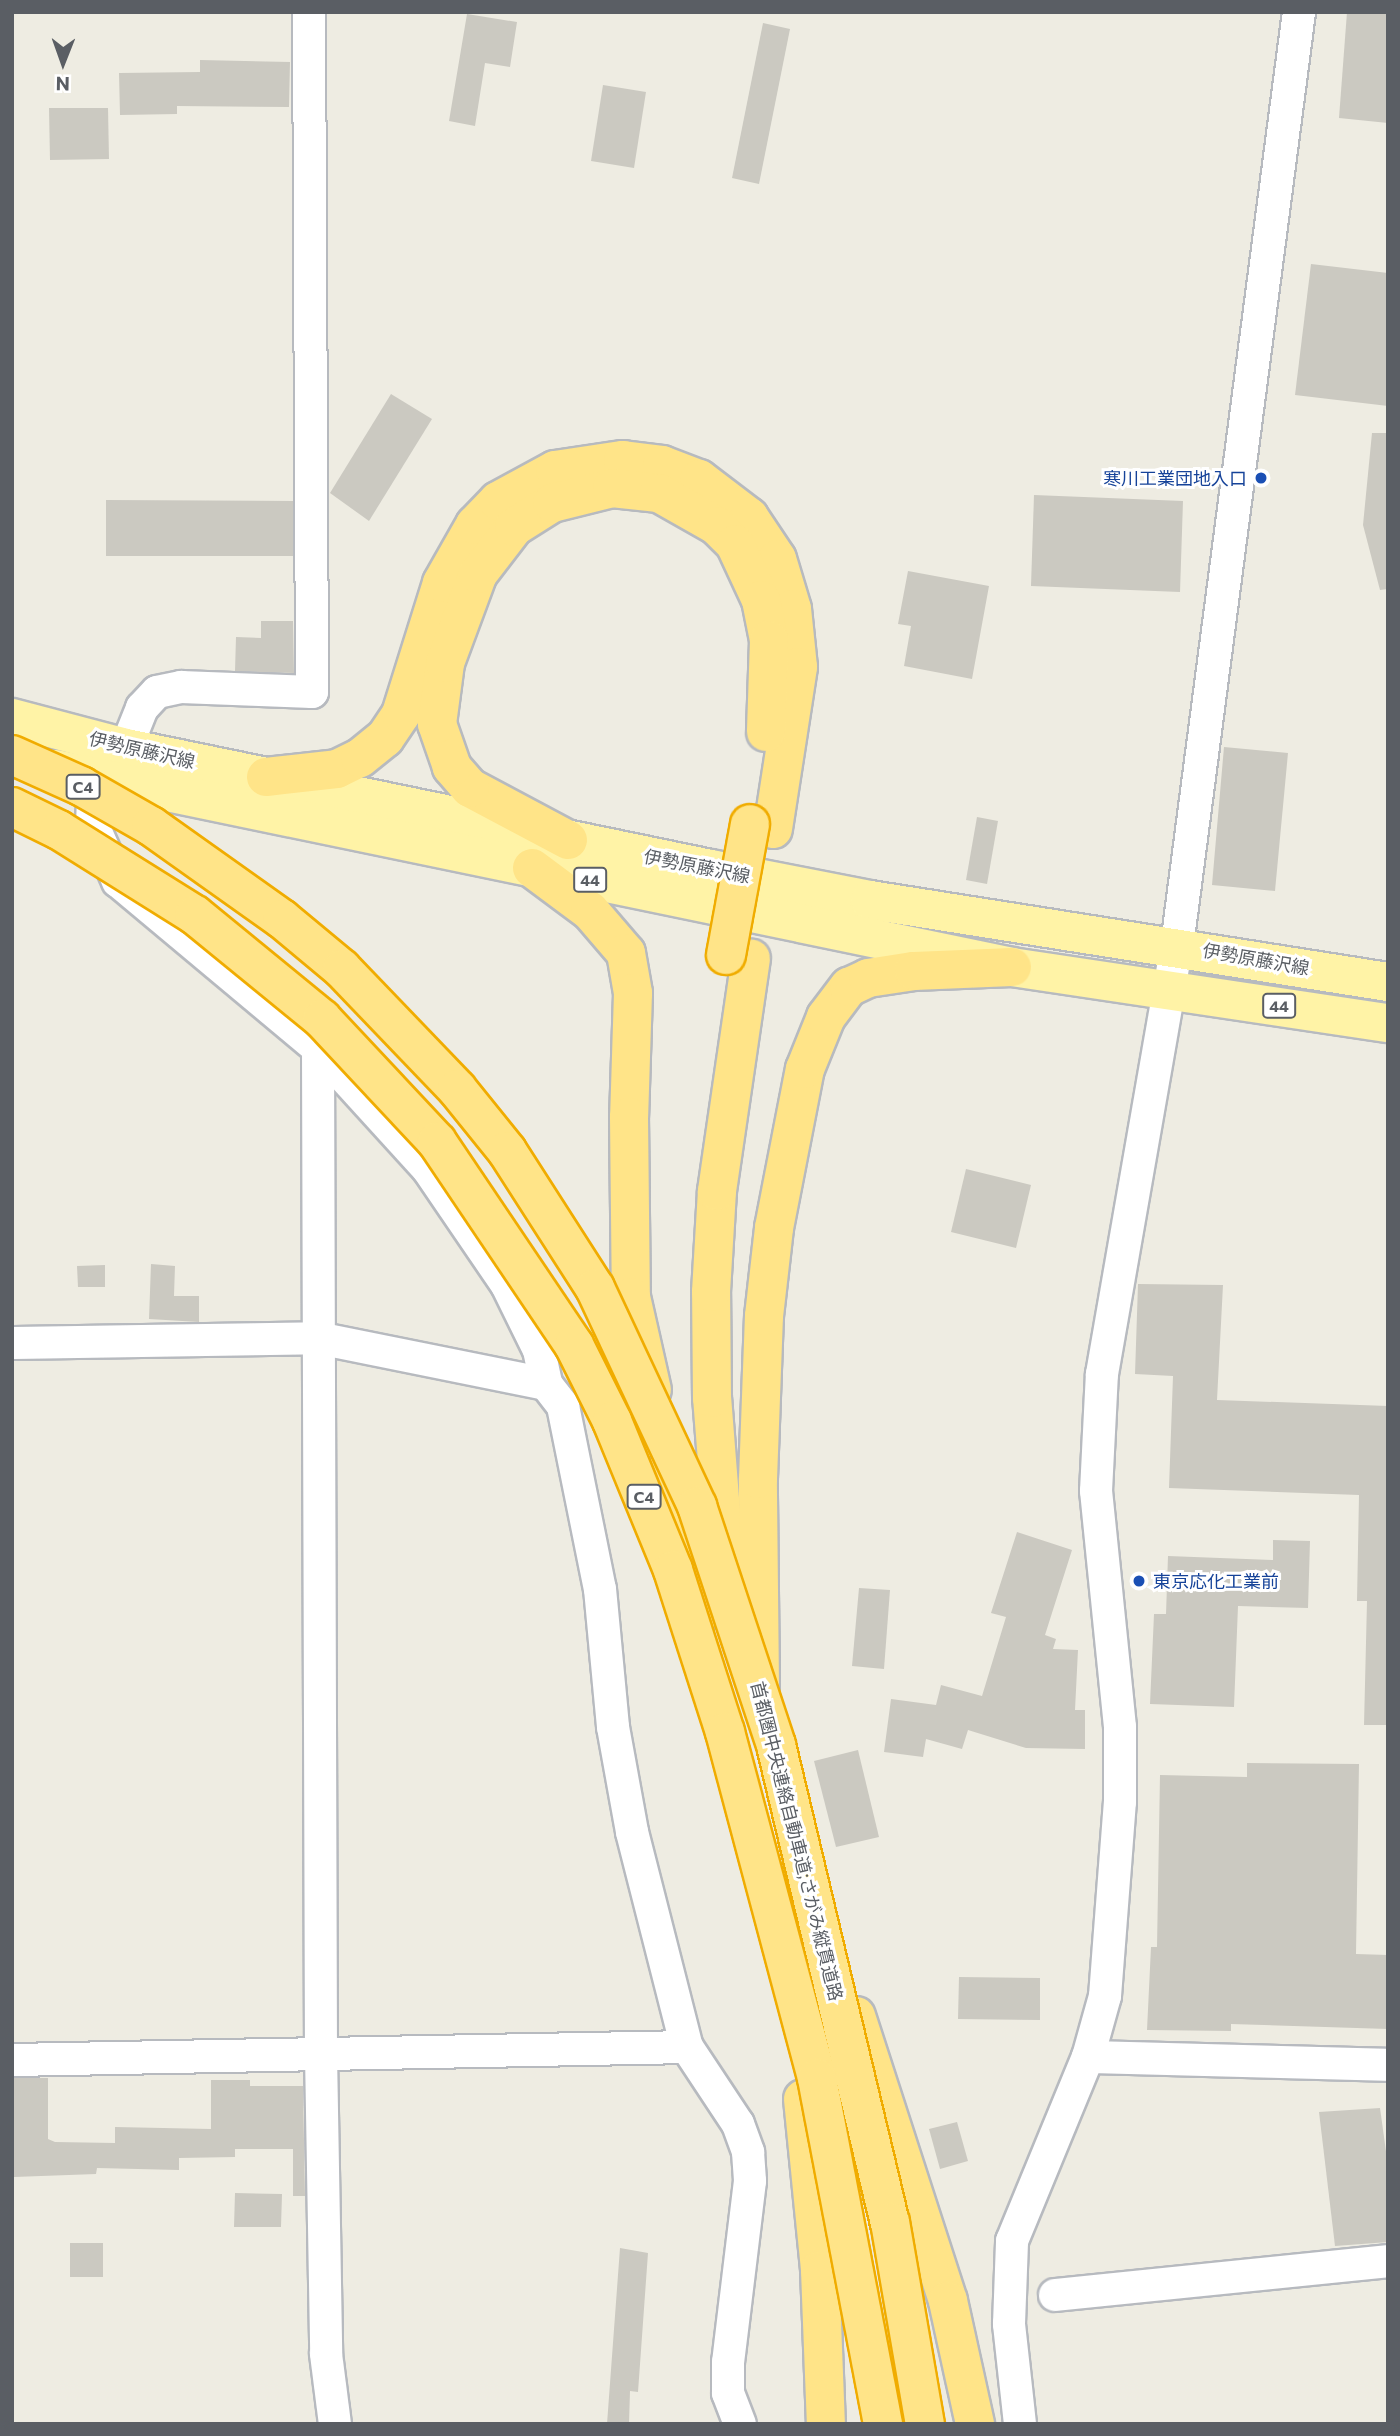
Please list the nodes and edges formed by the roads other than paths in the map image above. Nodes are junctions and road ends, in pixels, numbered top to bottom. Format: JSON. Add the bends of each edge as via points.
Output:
{"nodes":[{"id":1,"x":309,"y":12,"type":"edge"},
{"id":2,"x":1298,"y":12,"type":"edge"},
{"id":3,"x":12,"y":719,"type":"edge"},
{"id":4,"x":126,"y":748,"type":"junction"},
{"id":5,"x":12,"y":757,"type":"edge"},
{"id":6,"x":94,"y":776,"type":"junction"},
{"id":7,"x":266,"y":777,"type":"junction"},
{"id":8,"x":12,"y":807,"type":"edge"},
{"id":9,"x":761,"y":826,"type":"junction"},
{"id":10,"x":568,"y":840,"type":"junction"},
{"id":11,"x":532,"y":868,"type":"junction"},
{"id":12,"x":1177,"y":945,"type":"junction"},
{"id":13,"x":739,"y":956,"type":"junction"},
{"id":14,"x":1012,"y":967,"type":"junction"},
{"id":15,"x":1388,"y":982,"type":"edge"},
{"id":16,"x":1170,"y":989,"type":"junction"},
{"id":17,"x":1388,"y":1023,"type":"edge"},
{"id":18,"x":318,"y":1048,"type":"junction"},
{"id":19,"x":318,"y":1338,"type":"junction"},
{"id":20,"x":12,"y":1343,"type":"edge"},
{"id":21,"x":546,"y":1384,"type":"junction"},
{"id":22,"x":694,"y":1576,"type":"junction"},
{"id":23,"x":761,"y":1694,"type":"junction"},
{"id":24,"x":687,"y":2047,"type":"junction"},
{"id":25,"x":321,"y":2054,"type":"junction"},
{"id":26,"x":1088,"y":2057,"type":"junction"},
{"id":27,"x":12,"y":2060,"type":"edge"},
{"id":28,"x":1388,"y":2065,"type":"edge"},
{"id":29,"x":1388,"y":2261,"type":"edge"},
{"id":30,"x":1055,"y":2295,"type":"dead end"},
{"id":31,"x":974,"y":2420,"type":"edge"},
{"id":32,"x":335,"y":2424,"type":"edge"},
{"id":33,"x":740,"y":2424,"type":"edge"},
{"id":34,"x":826,"y":2424,"type":"edge"},
{"id":35,"x":883,"y":2424,"type":"edge"},
{"id":36,"x":925,"y":2424,"type":"edge"},
{"id":37,"x":1020,"y":2424,"type":"edge"}],
"edges":[{"from":1,"to":4,"type":"street","via":[[312,692],[181,687],[157,692],[142,708]]},
{"from":2,"to":12,"type":"street"},
{"from":3,"to":4,"type":"main road","name":"伊勢原藤沢線","number":"44"},
{"from":4,"to":7,"type":"main road","name":"伊勢原藤沢線","number":"44"},
{"from":5,"to":6,"type":"main road","name":"伊勢原藤沢線","number":"44"},
{"from":5,"to":36,"type":"highway","name":"首都圏中央連絡自動車道;さがみ縦貫道路","number":"C4","bridge":true,"via":[[81,786],[151,826],[282,919],[342,970],[457,1089],[507,1151],[596,1288],[697,1506],[776,1745],[887,2210]]},
{"from":6,"to":11,"type":"main road","name":"伊勢原藤沢線","number":"44"},
{"from":6,"to":18,"type":"street","via":[[92,823],[118,881]]},
{"from":7,"to":9,"type":"highway","via":[[337,769],[385,738],[405,705],[442,583],[475,525],[498,501],[555,470],[623,460],[662,465],[699,479],[749,517],[777,559],[792,609],[797,667]]},
{"from":7,"to":10,"type":"main road","name":"伊勢原藤沢線","number":"44"},
{"from":8,"to":35,"type":"highway","number":"C4","bridge":true,"via":[[59,830],[195,915],[323,1019],[437,1142],[574,1345],[612,1421],[668,1557],[725,1732],[817,2078]]},
{"from":9,"to":10,"type":"highway","via":[[770,659],[761,600],[749,570],[735,544],[717,526],[679,501],[660,493],[612,488],[552,503],[498,544],[478,574],[457,626],[438,703],[437,724],[452,767],[470,788]]},
{"from":9,"to":13,"type":"highway","bridge":true},
{"from":10,"to":12,"type":"main road","name":"伊勢原藤沢線","number":"44","via":[[870,900]]},
{"from":11,"to":14,"type":"main road","name":"伊勢原藤沢線","number":"44"},
{"from":11,"to":22,"type":"highway","via":[[590,911],[626,953],[633,993],[631,1297]]},
{"from":12,"to":15,"type":"main road","name":"伊勢原藤沢線","number":"44"},
{"from":12,"to":16,"type":"street"},
{"from":13,"to":22,"type":"highway","via":[[690,1199],[687,1328]]},
{"from":13,"to":23,"type":"highway","via":[[711,1292],[721,1536],[732,1608]]},
{"from":14,"to":16,"type":"main road","name":"伊勢原藤沢線","number":"44"},
{"from":14,"to":23,"type":"highway","via":[[868,978],[849,988],[826,1017],[805,1069],[774,1228],[764,1316],[758,1479]]},
{"from":16,"to":17,"type":"main road","name":"伊勢原藤沢線","number":"44"},
{"from":16,"to":26,"type":"street","via":[[1102,1374],[1096,1491],[1120,1727],[1120,1802],[1105,1996]]},
{"from":18,"to":19,"type":"street"},
{"from":18,"to":21,"type":"street","via":[[428,1169],[507,1285],[539,1350]]},
{"from":19,"to":20,"type":"street"},
{"from":19,"to":21,"type":"street"},
{"from":19,"to":25,"type":"street"},
{"from":21,"to":24,"type":"street","via":[[563,1406],[580,1481],[600,1589],[612,1727],[632,1832]]},
{"from":22,"to":34,"type":"highway","via":[[766,1874],[811,2149]]},
{"from":23,"to":31,"type":"highway","via":[[809,1872],[948,2301]]},
{"from":24,"to":25,"type":"street"},
{"from":24,"to":33,"type":"street","via":[[738,2124],[748,2152],[750,2181],[727,2362],[728,2393]]},
{"from":25,"to":27,"type":"street"},
{"from":25,"to":32,"type":"street","via":[[326,2354]]},
{"from":26,"to":28,"type":"street"},
{"from":26,"to":37,"type":"street","via":[[1012,2241],[1009,2324]]},
{"from":29,"to":30,"type":"street"}]}
